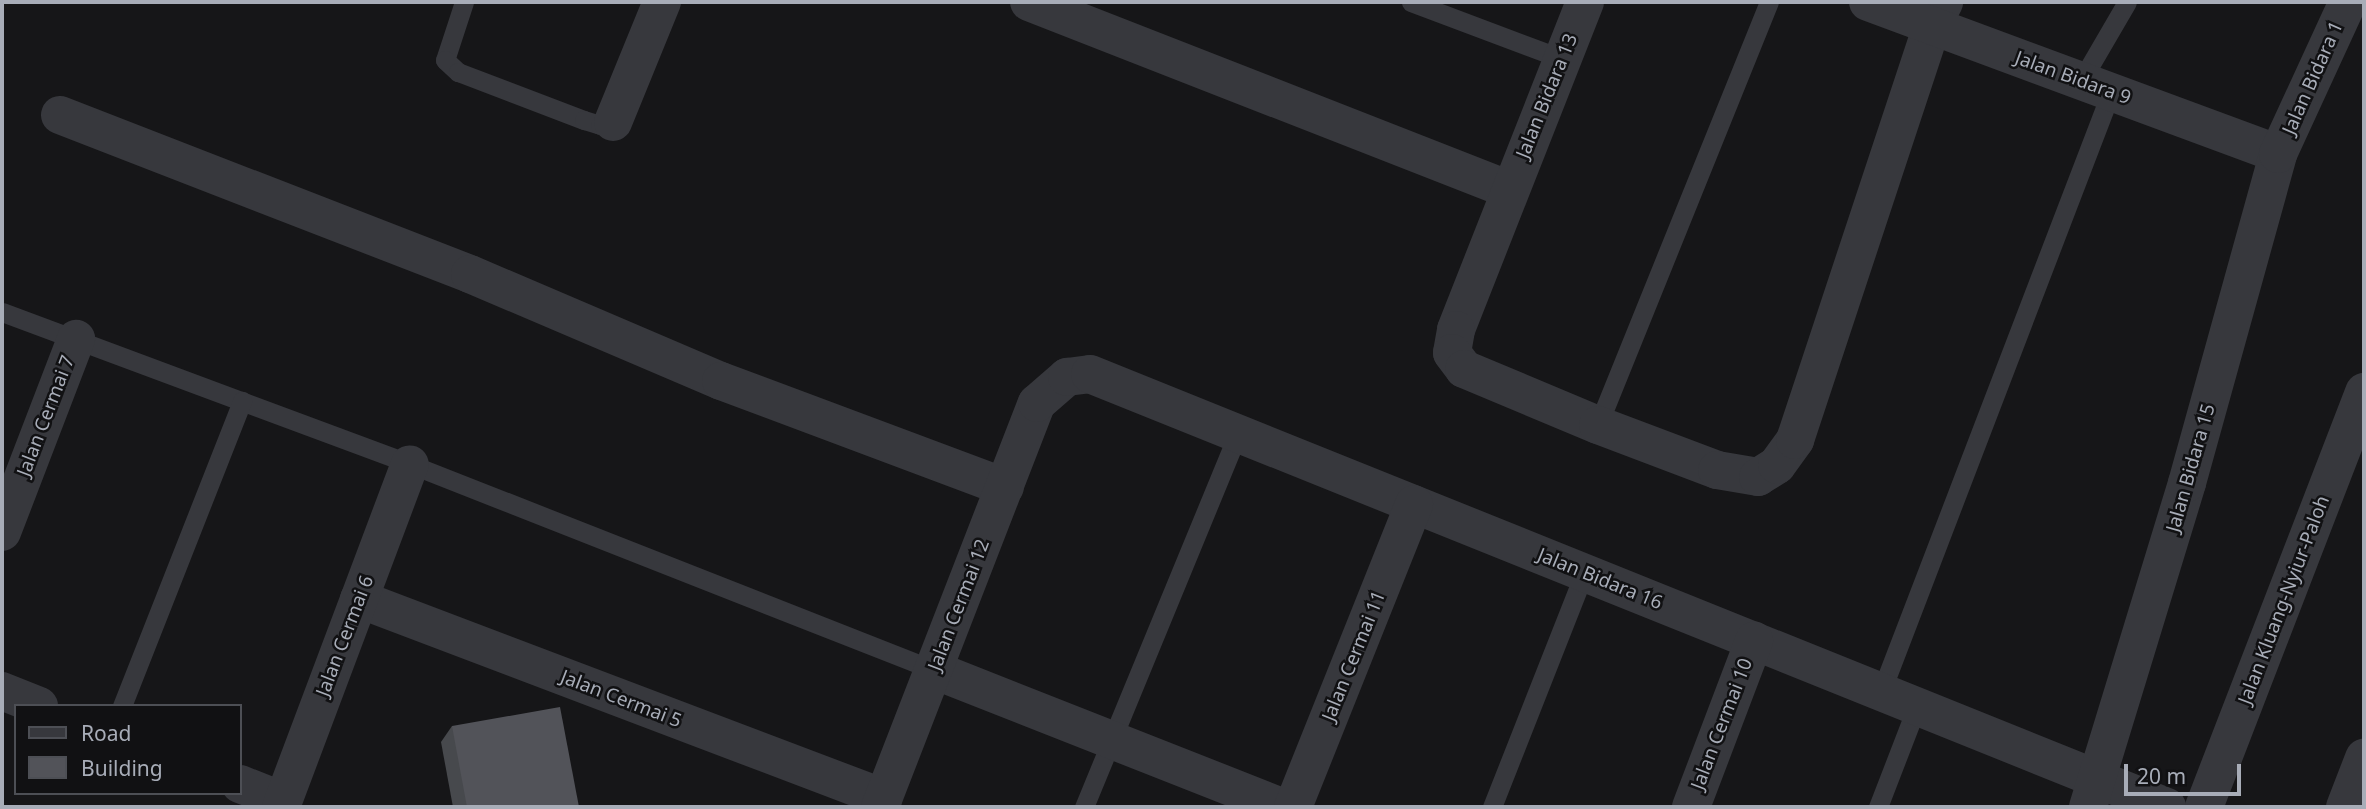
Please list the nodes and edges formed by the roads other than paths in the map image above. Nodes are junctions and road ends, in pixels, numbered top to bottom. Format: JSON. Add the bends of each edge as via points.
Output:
{"nodes":[{"id":1,"x":464,"y":2,"type":"edge"},
{"id":2,"x":662,"y":2,"type":"edge"},
{"id":3,"x":1029,"y":2,"type":"edge"},
{"id":4,"x":1411,"y":2,"type":"edge"},
{"id":5,"x":1585,"y":2,"type":"edge"},
{"id":6,"x":1769,"y":2,"type":"edge"},
{"id":7,"x":1868,"y":2,"type":"edge"},
{"id":8,"x":2127,"y":2,"type":"edge"},
{"id":9,"x":2348,"y":2,"type":"edge"},
{"id":10,"x":1938,"y":14,"type":"edge"},
{"id":11,"x":1560,"y":58,"type":"junction"},
{"id":12,"x":2096,"y":87,"type":"junction"},
{"id":13,"x":60,"y":116,"type":"dead end"},
{"id":14,"x":612,"y":122,"type":"joint"},
{"id":15,"x":2278,"y":154,"type":"junction"},
{"id":16,"x":1510,"y":190,"type":"junction"},
{"id":17,"x":2,"y":312,"type":"edge"},
{"id":18,"x":76,"y":340,"type":"junction"},
{"id":19,"x":2364,"y":392,"type":"edge"},
{"id":20,"x":242,"y":401,"type":"junction"},
{"id":21,"x":1037,"y":402,"type":"joint"},
{"id":22,"x":1598,"y":425,"type":"junction"},
{"id":23,"x":1238,"y":434,"type":"junction"},
{"id":24,"x":410,"y":464,"type":"junction"},
{"id":25,"x":1004,"y":487,"type":"junction"},
{"id":26,"x":1414,"y":505,"type":"junction"},
{"id":27,"x":2,"y":532,"type":"edge"},
{"id":28,"x":1584,"y":573,"type":"junction"},
{"id":29,"x":359,"y":599,"type":"junction"},
{"id":30,"x":1754,"y":641,"type":"junction"},
{"id":31,"x":934,"y":670,"type":"junction"},
{"id":32,"x":2,"y":691,"type":"edge"},
{"id":33,"x":1881,"y":692,"type":"junction"},
{"id":34,"x":34,"y":704,"type":"edge"},
{"id":35,"x":123,"y":704,"type":"edge"},
{"id":36,"x":1917,"y":706,"type":"junction"},
{"id":37,"x":1109,"y":738,"type":"junction"},
{"id":38,"x":2364,"y":758,"type":"edge"},
{"id":39,"x":242,"y":785,"type":"edge"},
{"id":40,"x":2093,"y":793,"type":"edge"},
{"id":41,"x":882,"y":803,"type":"edge"},
{"id":42,"x":282,"y":804,"type":"edge"},
{"id":43,"x":1084,"y":807,"type":"edge"},
{"id":44,"x":1282,"y":807,"type":"edge"},
{"id":45,"x":1293,"y":807,"type":"edge"},
{"id":46,"x":1492,"y":807,"type":"edge"},
{"id":47,"x":1690,"y":807,"type":"edge"},
{"id":48,"x":1878,"y":807,"type":"edge"},
{"id":49,"x":2167,"y":807,"type":"edge"},
{"id":50,"x":2204,"y":807,"type":"edge"},
{"id":51,"x":2345,"y":807,"type":"edge"}],
"edges":[{"from":1,"to":14,"type":"lane","via":[[444,60],[458,72],[584,120],[600,125]]},
{"from":2,"to":14,"type":"street"},
{"from":3,"to":16,"type":"street"},
{"from":4,"to":11,"type":"lane"},
{"from":5,"to":11,"type":"street","name":"Jalan Bidara 13"},
{"from":6,"to":22,"type":"lane"},
{"from":7,"to":10,"type":"street","name":"Jalan Bidara 9"},
{"from":8,"to":12,"type":"lane"},
{"from":9,"to":15,"type":"street","name":"Jalan Bidara 1"},
{"from":10,"to":12,"type":"street","name":"Jalan Bidara 9"},
{"from":10,"to":22,"type":"street","via":[[1795,440],[1777,465],[1758,477],[1717,470]]},
{"from":11,"to":16,"type":"street","name":"Jalan Bidara 13"},
{"from":12,"to":15,"type":"street","name":"Jalan Bidara 9"},
{"from":12,"to":33,"type":"lane"},
{"from":13,"to":25,"type":"street","via":[[470,274],[721,381]]},
{"from":15,"to":40,"type":"street","name":"Jalan Bidara 15"},
{"from":16,"to":22,"type":"street","name":"Jalan Bidara 13","via":[[1456,330],[1452,353],[1464,369]]},
{"from":17,"to":18,"type":"lane"},
{"from":18,"to":20,"type":"lane"},
{"from":18,"to":27,"type":"street","name":"Jalan Cermai 7"},
{"from":19,"to":50,"type":"street","name":"Jalan Kluang-Nyiur-Paloh"},
{"from":20,"to":24,"type":"lane"},
{"from":20,"to":35,"type":"lane"},
{"from":21,"to":23,"type":"street","name":"Jalan Bidara 16","via":[[1067,377],[1090,374]]},
{"from":21,"to":25,"type":"street","name":"Jalan Cermai 12"},
{"from":23,"to":26,"type":"street","name":"Jalan Bidara 16"},
{"from":23,"to":37,"type":"lane"},
{"from":24,"to":29,"type":"street","name":"Jalan Cermai 6"},
{"from":24,"to":31,"type":"lane"},
{"from":25,"to":31,"type":"street","name":"Jalan Cermai 12"},
{"from":26,"to":28,"type":"street","name":"Jalan Bidara 16"},
{"from":26,"to":45,"type":"street","name":"Jalan Cermai 11"},
{"from":28,"to":30,"type":"street","name":"Jalan Bidara 16"},
{"from":28,"to":46,"type":"lane"},
{"from":29,"to":41,"type":"street","name":"Jalan Cermai 5"},
{"from":29,"to":42,"type":"street","name":"Jalan Cermai 6"},
{"from":30,"to":33,"type":"street","name":"Jalan Bidara 16"},
{"from":30,"to":47,"type":"street","name":"Jalan Cermai 10"},
{"from":31,"to":37,"type":"street"},
{"from":31,"to":41,"type":"street","name":"Jalan Cermai 12"},
{"from":32,"to":34,"type":"street"},
{"from":33,"to":36,"type":"street","name":"Jalan Bidara 16"},
{"from":36,"to":40,"type":"street","name":"Jalan Bidara 16"},
{"from":36,"to":48,"type":"lane"},
{"from":37,"to":43,"type":"lane"},
{"from":37,"to":44,"type":"street"},
{"from":38,"to":51,"type":"street"},
{"from":39,"to":42,"type":"street"},
{"from":40,"to":49,"type":"street","name":"Jalan Bidara 16"}]}
